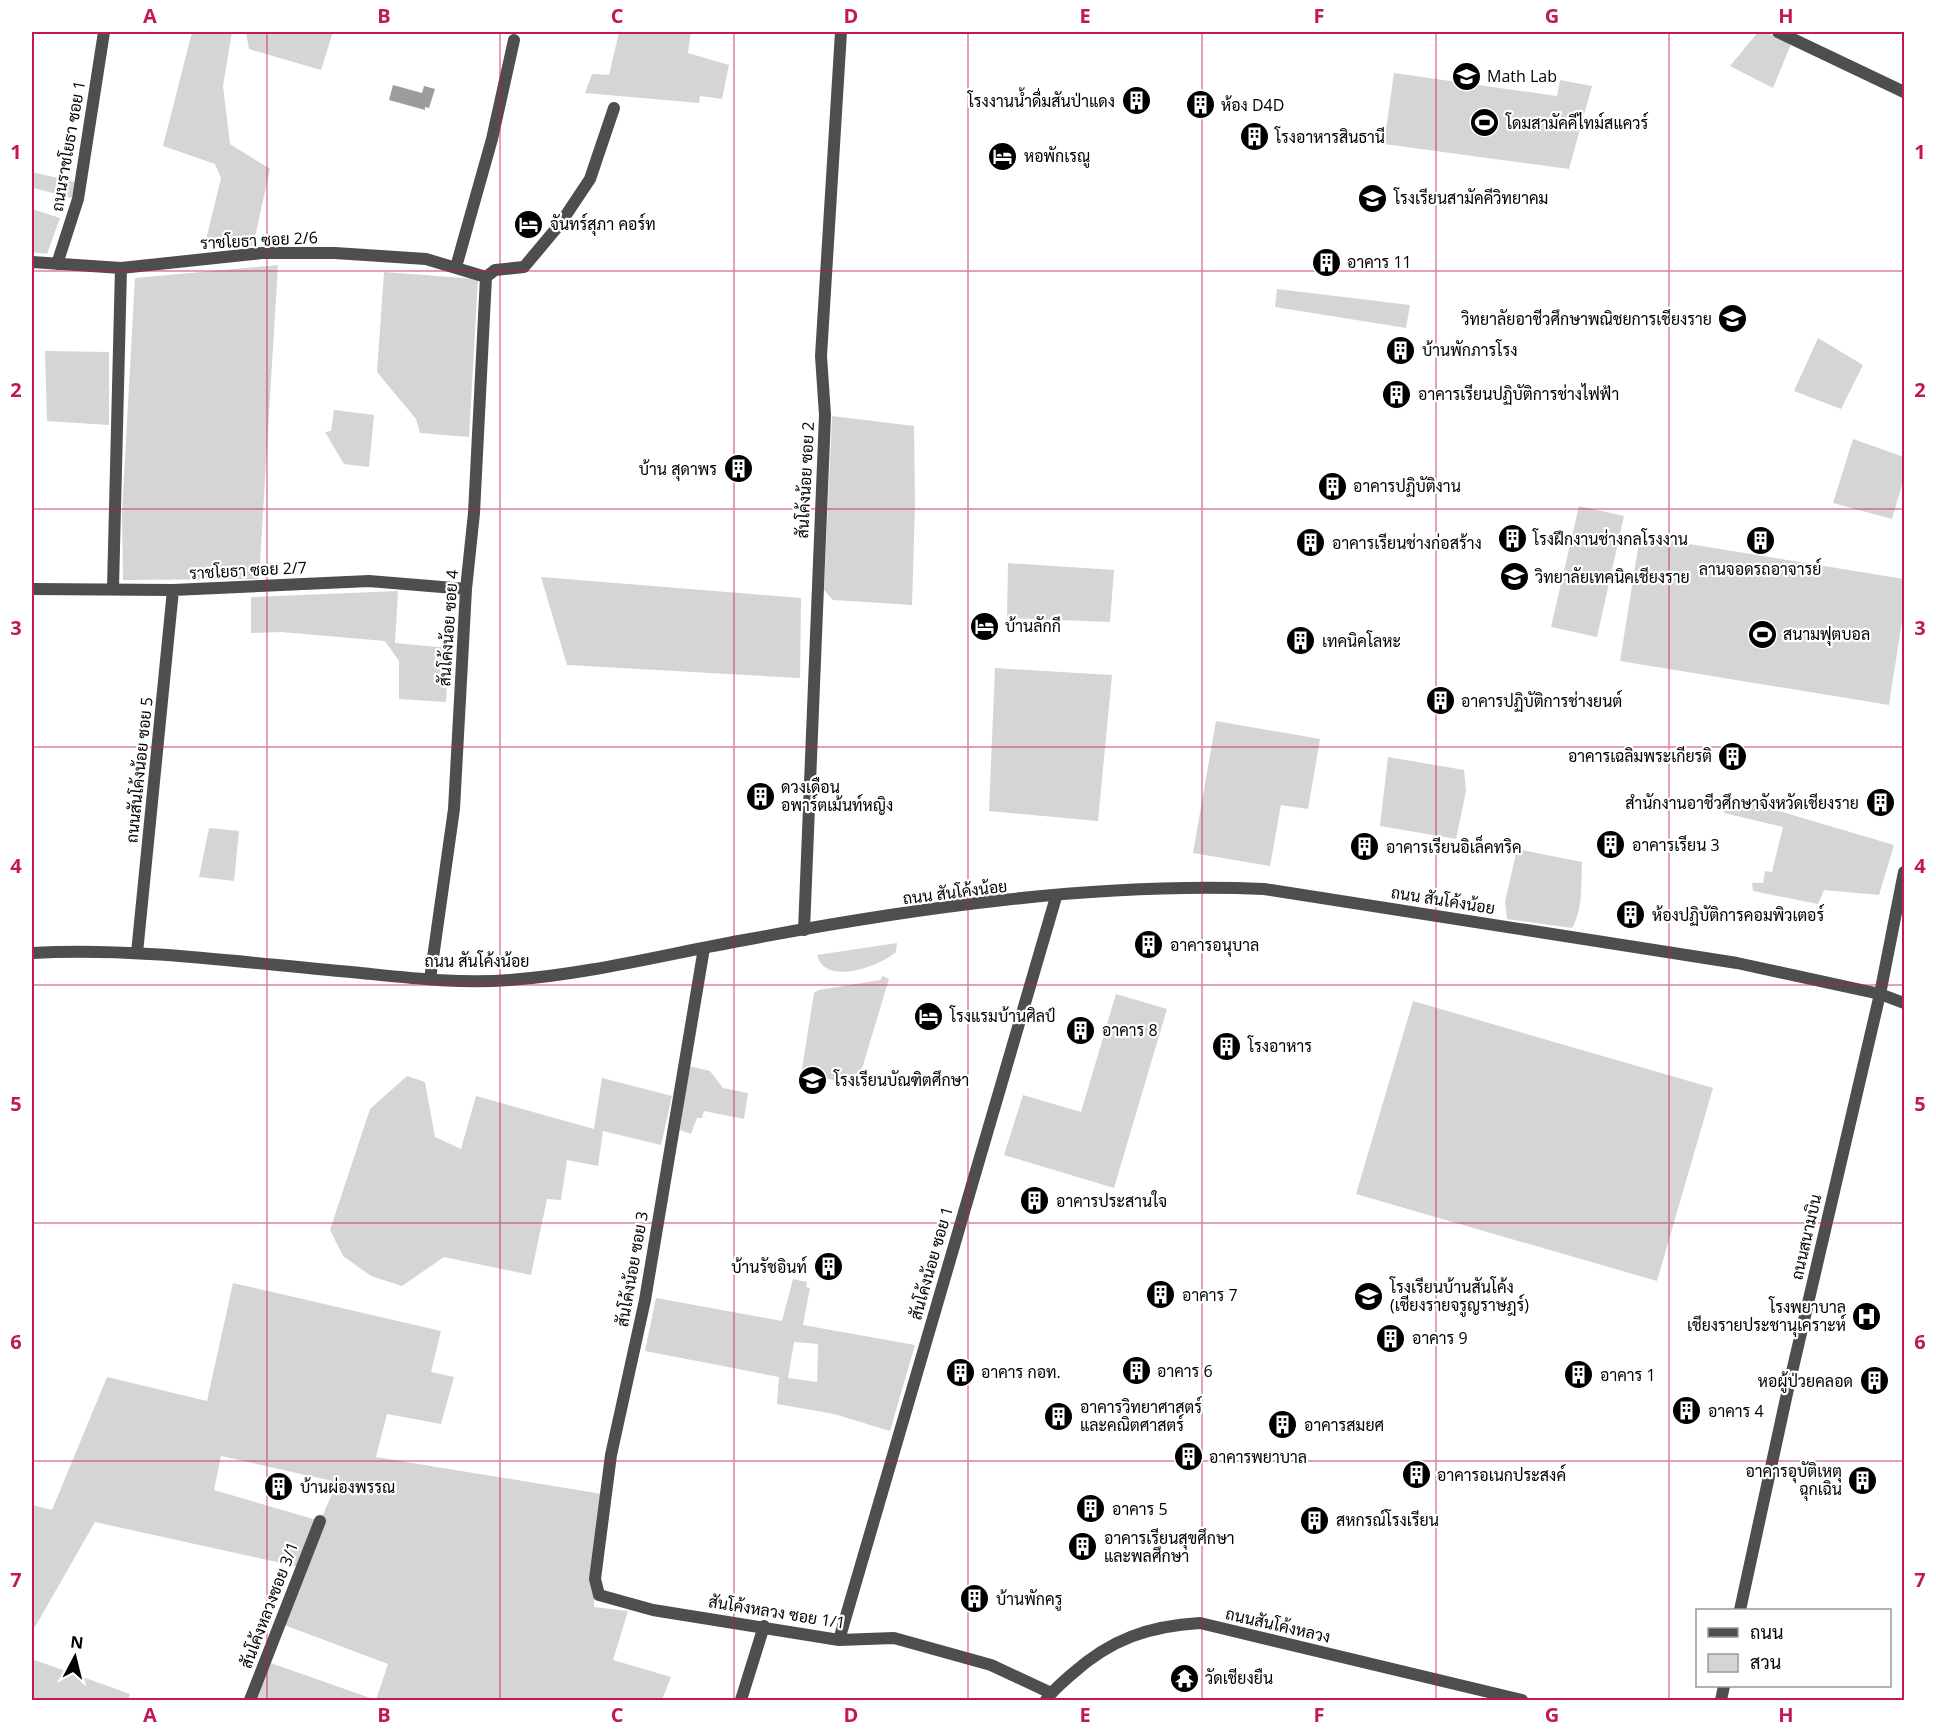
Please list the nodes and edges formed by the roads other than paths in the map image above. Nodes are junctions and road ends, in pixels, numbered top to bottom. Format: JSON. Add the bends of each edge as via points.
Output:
{"nodes":[{"id":1,"x":104,"y":32,"type":"edge"},
{"id":2,"x":841,"y":32,"type":"edge"},
{"id":3,"x":1778,"y":32,"type":"edge"},
{"id":4,"x":514,"y":40,"type":"dead end"},
{"id":5,"x":1905,"y":92,"type":"edge"},
{"id":6,"x":614,"y":108,"type":"dead end"},
{"id":7,"x":32,"y":261,"type":"edge"},
{"id":8,"x":57,"y":264,"type":"junction"},
{"id":9,"x":456,"y":267,"type":"junction"},
{"id":10,"x":121,"y":268,"type":"junction"},
{"id":11,"x":486,"y":277,"type":"junction"},
{"id":12,"x":113,"y":588,"type":"junction"},
{"id":13,"x":32,"y":589,"type":"edge"},
{"id":14,"x":466,"y":589,"type":"junction"},
{"id":15,"x":173,"y":590,"type":"junction"},
{"id":16,"x":1905,"y":872,"type":"edge"},
{"id":17,"x":1056,"y":897,"type":"junction"},
{"id":18,"x":804,"y":930,"type":"junction"},
{"id":19,"x":704,"y":948,"type":"junction"},
{"id":20,"x":32,"y":953,"type":"edge"},
{"id":21,"x":137,"y":953,"type":"junction"},
{"id":22,"x":430,"y":979,"type":"junction"},
{"id":23,"x":1880,"y":994,"type":"junction"},
{"id":24,"x":1905,"y":1003,"type":"edge"},
{"id":25,"x":320,"y":1521,"type":"dead end"},
{"id":26,"x":599,"y":1595,"type":"joint"},
{"id":27,"x":1740,"y":1609,"type":"edge"},
{"id":28,"x":764,"y":1626,"type":"junction"},
{"id":29,"x":839,"y":1640,"type":"junction"},
{"id":30,"x":1048,"y":1697,"type":"edge"},
{"id":31,"x":250,"y":1701,"type":"edge"},
{"id":32,"x":741,"y":1701,"type":"edge"},
{"id":33,"x":1522,"y":1701,"type":"edge"}],
"edges":[{"from":1,"to":8,"type":"street","name":"ถนนราชโยธา ซอย 1","via":[[78,199]]},
{"from":2,"to":18,"type":"street","name":"สันโค้งน้อย ซอย 2","via":[[821,356],[825,415]]},
{"from":3,"to":5,"type":"street"},
{"from":4,"to":9,"type":"street","via":[[492,139]]},
{"from":6,"to":11,"type":"street","via":[[590,179],[560,224],[524,267],[495,270]]},
{"from":7,"to":8,"type":"street","name":"ราชโยธา ซอย 2/6"},
{"from":8,"to":10,"type":"street","name":"ราชโยธา ซอย 2/6"},
{"from":9,"to":10,"type":"street","name":"ราชโยธา ซอย 2/6","via":[[426,259],[262,253]]},
{"from":9,"to":11,"type":"street","name":"ราชโยธา ซอย 2/6"},
{"from":10,"to":12,"type":"street"},
{"from":11,"to":14,"type":"street","name":"สันโค้งน้อย ซอย 4","via":[[474,513]]},
{"from":12,"to":13,"type":"street","name":"ราชโยธา ซอย 2/7"},
{"from":12,"to":15,"type":"street","name":"ราชโยธา ซอย 2/7"},
{"from":14,"to":15,"type":"street","name":"ราชโยธา ซอย 2/7","via":[[369,581]]},
{"from":14,"to":22,"type":"street","name":"สันโค้งน้อย ซอย 4","via":[[453,809]]},
{"from":15,"to":21,"type":"street","name":"ถนนสันโค้งน้อย ซอย 5"},
{"from":16,"to":23,"type":"street","name":"ถนนสนามบิน"},
{"from":17,"to":18,"type":"street","name":"ถนน สันโค้งน้อย"},
{"from":17,"to":23,"type":"street","name":"ถนน สันโค้งน้อย","via":[[1175,888],[1264,889],[1737,963]]},
{"from":17,"to":29,"type":"street","name":"สันโค้งน้อย ซอย 1"},
{"from":18,"to":19,"type":"street","name":"ถนน สันโค้งน้อย"},
{"from":19,"to":22,"type":"street","name":"ถนน สันโค้งน้อย","via":[[568,974],[506,981]]},
{"from":19,"to":26,"type":"street","name":"สันโค้งน้อย ซอย 3","via":[[645,1300],[611,1455],[595,1580]]},
{"from":20,"to":21,"type":"street","name":"ถนน สันโค้งน้อย"},
{"from":21,"to":22,"type":"street","name":"ถนน สันโค้งน้อย"},
{"from":23,"to":24,"type":"street","name":"ถนน สันโค้งน้อย"},
{"from":23,"to":27,"type":"street","name":"ถนนสนามบิน"},
{"from":25,"to":31,"type":"street","name":"สันโค้งหลวงซอย 3/1"},
{"from":26,"to":28,"type":"street","name":"สันโค้งหลวง ซอย 1/1","via":[[653,1610]]},
{"from":28,"to":29,"type":"street","name":"สันโค้งหลวง ซอย 1/1"},
{"from":28,"to":32,"type":"street"},
{"from":29,"to":30,"type":"street","name":"สันโค้งหลวง ซอย 1/1","via":[[894,1638],[991,1665]]},
{"from":30,"to":33,"type":"street","name":"ถนนสันโค้งหลวง","via":[[1088,1660],[1125,1638],[1164,1626],[1200,1623]]}]}
